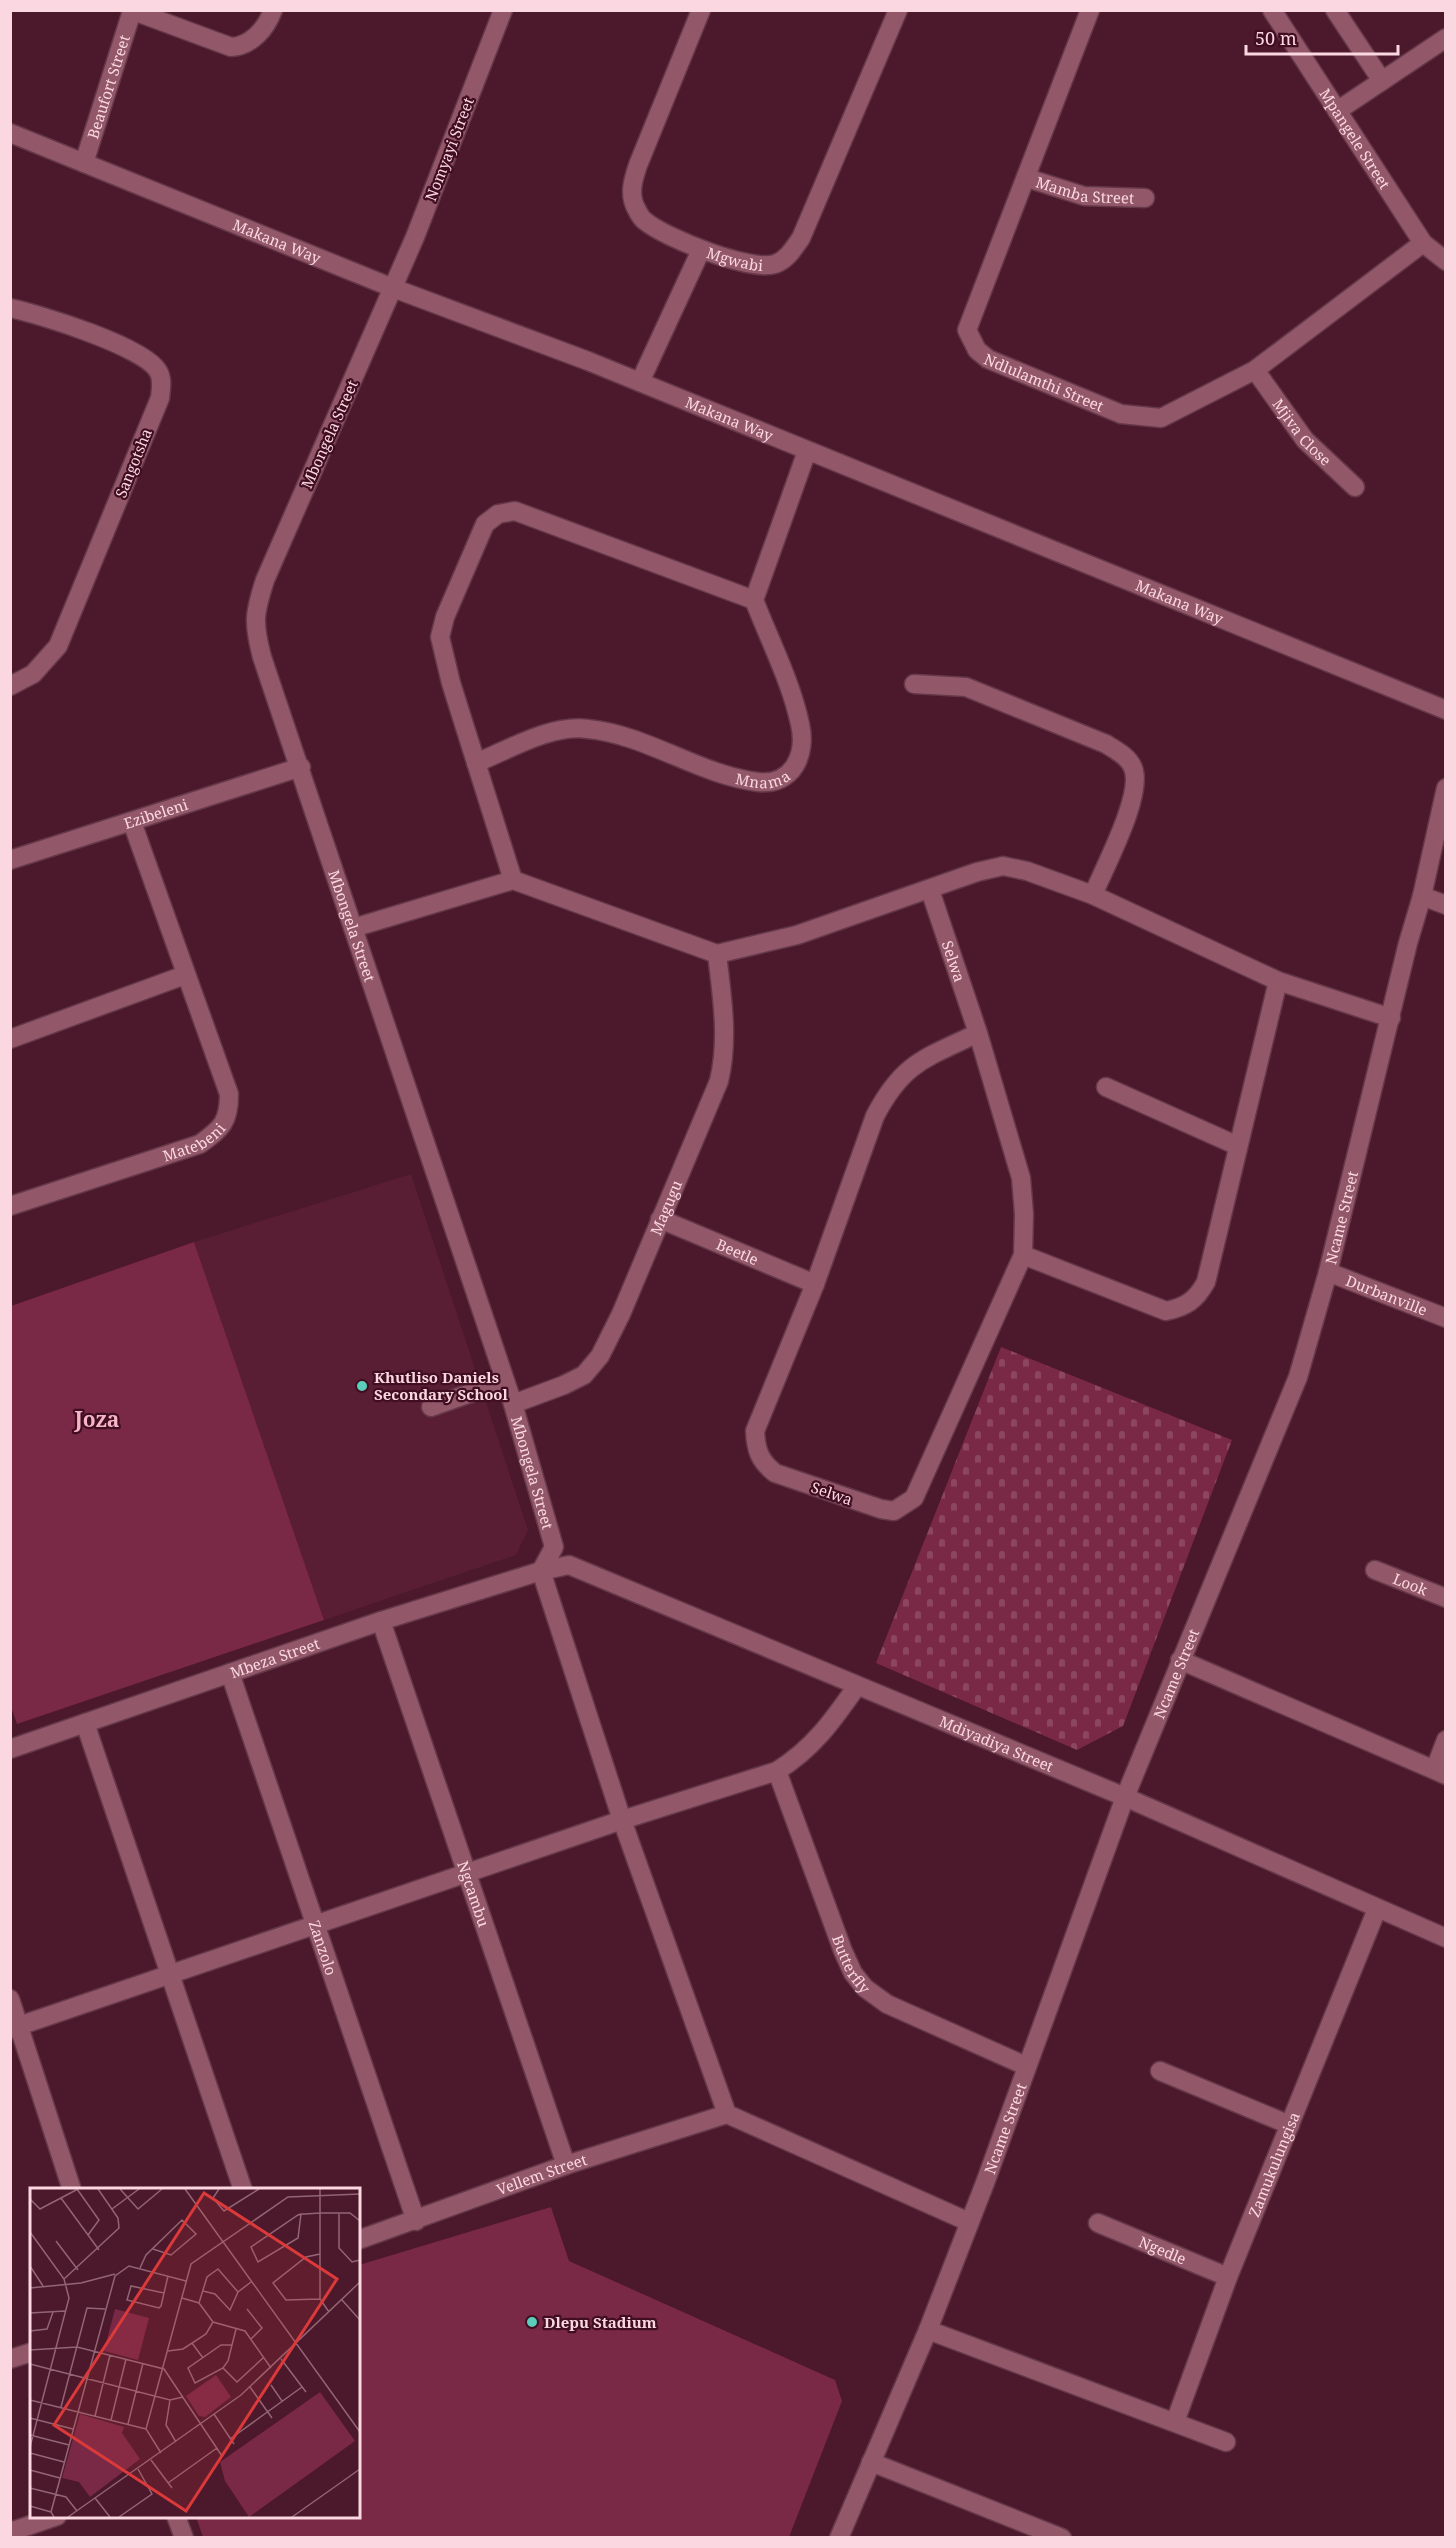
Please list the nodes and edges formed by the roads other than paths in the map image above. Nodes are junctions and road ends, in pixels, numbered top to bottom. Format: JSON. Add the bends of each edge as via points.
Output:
{"nodes":[{"id":1,"x":273,"y":10,"type":"edge"},
{"id":2,"x":503,"y":10,"type":"edge"},
{"id":3,"x":701,"y":10,"type":"edge"},
{"id":4,"x":898,"y":10,"type":"edge"},
{"id":5,"x":1090,"y":10,"type":"edge"},
{"id":6,"x":1272,"y":10,"type":"edge"},
{"id":7,"x":1335,"y":10,"type":"edge"},
{"id":8,"x":131,"y":11,"type":"edge"},
{"id":9,"x":1446,"y":38,"type":"edge"},
{"id":10,"x":1382,"y":81,"type":"junction"},
{"id":11,"x":1337,"y":111,"type":"junction"},
{"id":12,"x":10,"y":133,"type":"edge"},
{"id":13,"x":84,"y":163,"type":"junction"},
{"id":14,"x":1027,"y":178,"type":"junction"},
{"id":15,"x":1145,"y":198,"type":"dead end"},
{"id":16,"x":1423,"y":243,"type":"junction"},
{"id":17,"x":701,"y":250,"type":"junction"},
{"id":18,"x":1446,"y":261,"type":"edge"},
{"id":19,"x":393,"y":288,"type":"junction"},
{"id":20,"x":10,"y":308,"type":"edge"},
{"id":21,"x":1256,"y":370,"type":"junction"},
{"id":22,"x":640,"y":382,"type":"junction"},
{"id":23,"x":807,"y":451,"type":"junction"},
{"id":24,"x":1355,"y":487,"type":"dead end"},
{"id":25,"x":754,"y":600,"type":"junction"},
{"id":26,"x":914,"y":684,"type":"dead end"},
{"id":27,"x":10,"y":686,"type":"edge"},
{"id":28,"x":1446,"y":710,"type":"edge"},
{"id":29,"x":476,"y":763,"type":"junction"},
{"id":30,"x":300,"y":767,"type":"junction"},
{"id":31,"x":1446,"y":789,"type":"edge"},
{"id":32,"x":132,"y":822,"type":"junction"},
{"id":33,"x":10,"y":860,"type":"edge"},
{"id":34,"x":513,"y":880,"type":"junction"},
{"id":35,"x":930,"y":890,"type":"junction"},
{"id":36,"x":1093,"y":895,"type":"junction"},
{"id":37,"x":1422,"y":896,"type":"junction"},
{"id":38,"x":1446,"y":905,"type":"edge"},
{"id":39,"x":353,"y":928,"type":"junction"},
{"id":40,"x":717,"y":954,"type":"junction"},
{"id":41,"x":185,"y":975,"type":"junction"},
{"id":42,"x":1278,"y":981,"type":"junction"},
{"id":43,"x":1391,"y":1018,"type":"junction"},
{"id":44,"x":978,"y":1033,"type":"junction"},
{"id":45,"x":10,"y":1039,"type":"edge"},
{"id":46,"x":1106,"y":1087,"type":"dead end"},
{"id":47,"x":1238,"y":1146,"type":"junction"},
{"id":48,"x":10,"y":1206,"type":"edge"},
{"id":49,"x":660,"y":1219,"type":"junction"},
{"id":50,"x":1023,"y":1256,"type":"junction"},
{"id":51,"x":1328,"y":1272,"type":"junction"},
{"id":52,"x":815,"y":1284,"type":"junction"},
{"id":53,"x":1446,"y":1318,"type":"edge"},
{"id":54,"x":505,"y":1381,"type":"junction"},
{"id":55,"x":513,"y":1404,"type":"junction"},
{"id":56,"x":430,"y":1407,"type":"dead end"},
{"id":57,"x":1375,"y":1570,"type":"dead end"},
{"id":58,"x":542,"y":1571,"type":"junction"},
{"id":59,"x":1446,"y":1598,"type":"edge"},
{"id":60,"x":381,"y":1621,"type":"junction"},
{"id":61,"x":1180,"y":1660,"type":"junction"},
{"id":62,"x":230,"y":1673,"type":"junction"},
{"id":63,"x":857,"y":1686,"type":"junction"},
{"id":64,"x":85,"y":1723,"type":"junction"},
{"id":65,"x":1446,"y":1740,"type":"edge"},
{"id":66,"x":10,"y":1749,"type":"edge"},
{"id":67,"x":777,"y":1771,"type":"junction"},
{"id":68,"x":1440,"y":1772,"type":"edge"},
{"id":69,"x":1125,"y":1797,"type":"junction"},
{"id":70,"x":622,"y":1820,"type":"junction"},
{"id":71,"x":467,"y":1873,"type":"junction"},
{"id":72,"x":1377,"y":1909,"type":"junction"},
{"id":73,"x":316,"y":1925,"type":"junction"},
{"id":74,"x":1446,"y":1938,"type":"edge"},
{"id":75,"x":169,"y":1974,"type":"junction"},
{"id":76,"x":10,"y":1999,"type":"edge"},
{"id":77,"x":15,"y":2028,"type":"edge"},
{"id":78,"x":1026,"y":2066,"type":"junction"},
{"id":79,"x":1160,"y":2071,"type":"dead end"},
{"id":80,"x":727,"y":2114,"type":"junction"},
{"id":81,"x":1290,"y":2125,"type":"junction"},
{"id":82,"x":566,"y":2165,"type":"junction"},
{"id":83,"x":71,"y":2188,"type":"edge"},
{"id":84,"x":242,"y":2188,"type":"edge"},
{"id":85,"x":416,"y":2221,"type":"junction"},
{"id":86,"x":969,"y":2222,"type":"junction"},
{"id":87,"x":1098,"y":2223,"type":"dead end"},
{"id":88,"x":360,"y":2239,"type":"edge"},
{"id":89,"x":1228,"y":2277,"type":"junction"},
{"id":90,"x":928,"y":2330,"type":"junction"},
{"id":91,"x":30,"y":2353,"type":"edge"},
{"id":92,"x":10,"y":2359,"type":"edge"},
{"id":93,"x":1175,"y":2422,"type":"junction"},
{"id":94,"x":1226,"y":2442,"type":"dead end"},
{"id":95,"x":871,"y":2462,"type":"junction"},
{"id":96,"x":54,"y":2518,"type":"edge"},
{"id":97,"x":176,"y":2518,"type":"edge"},
{"id":98,"x":10,"y":2532,"type":"edge"},
{"id":99,"x":184,"y":2538,"type":"edge"},
{"id":100,"x":839,"y":2538,"type":"edge"},
{"id":101,"x":1062,"y":2538,"type":"edge"}],
"edges":[{"from":1,"to":8,"type":"street","via":[[250,41],[231,47]]},
{"from":2,"to":19,"type":"street","name":"Nomyayi Street"},
{"from":3,"to":17,"type":"street","name":"Mgwabi","via":[[631,188],[635,207],[644,220]]},
{"from":4,"to":17,"type":"street","name":"Mgwabi","via":[[801,238],[789,254],[777,264],[762,266]]},
{"from":5,"to":14,"type":"street","name":"Ndlulamthi Street"},
{"from":6,"to":11,"type":"street","name":"Mpangele Street"},
{"from":7,"to":10,"type":"street"},
{"from":8,"to":13,"type":"street","name":"Beaufort Street"},
{"from":9,"to":10,"type":"street"},
{"from":10,"to":11,"type":"street"},
{"from":11,"to":16,"type":"street","name":"Mpangele Street"},
{"from":12,"to":13,"type":"street","name":"Makana Way"},
{"from":13,"to":19,"type":"street","name":"Makana Way"},
{"from":14,"to":15,"type":"street","name":"Mamba Street","via":[[1084,196]]},
{"from":14,"to":21,"type":"street","name":"Ndlulamthi Street","via":[[967,330],[977,350],[987,358],[1121,414],[1144,418],[1161,418]]},
{"from":16,"to":18,"type":"street","name":"Mpangele Street"},
{"from":16,"to":21,"type":"street","name":"Ndlulamthi Street"},
{"from":17,"to":22,"type":"street"},
{"from":19,"to":22,"type":"street","name":"Makana Way"},
{"from":19,"to":30,"type":"street","name":"Mbongela Street","via":[[265,580],[255,612],[262,657]]},
{"from":20,"to":27,"type":"street","name":"Sangotsha","via":[[86,332],[144,357],[158,370],[162,384],[160,398],[58,646],[33,674]]},
{"from":21,"to":24,"type":"street","name":"Mjiva Close","via":[[1305,440]]},
{"from":22,"to":23,"type":"street","name":"Makana Way"},
{"from":23,"to":25,"type":"street"},
{"from":23,"to":28,"type":"street","name":"Makana Way"},
{"from":25,"to":29,"type":"street","name":"Mnama","via":[[801,724],[803,745],[799,762],[783,777],[760,782],[730,776],[621,735],[587,728],[562,730]]},
{"from":25,"to":29,"type":"street","via":[[515,511],[498,514],[485,524],[475,543],[440,637]]},
{"from":26,"to":36,"type":"street","via":[[966,687],[1106,744],[1123,755],[1133,768],[1137,784]]},
{"from":29,"to":34,"type":"street"},
{"from":30,"to":32,"type":"street","name":"Ezibeleni"},
{"from":30,"to":39,"type":"street","name":"Mbongela Street"},
{"from":31,"to":37,"type":"street","name":"Ncame Street"},
{"from":32,"to":33,"type":"street","name":"Ezibeleni"},
{"from":32,"to":41,"type":"street","name":"Matebeni"},
{"from":34,"to":39,"type":"street"},
{"from":34,"to":40,"type":"street"},
{"from":35,"to":36,"type":"street","via":[[1003,866]]},
{"from":35,"to":40,"type":"street","via":[[797,935]]},
{"from":35,"to":44,"type":"street","name":"Selwa"},
{"from":36,"to":42,"type":"street"},
{"from":37,"to":38,"type":"street"},
{"from":37,"to":43,"type":"street","name":"Ncame Street"},
{"from":39,"to":54,"type":"street","name":"Mbongela Street"},
{"from":40,"to":49,"type":"street","name":"Magugu","via":[[725,1056],[719,1081]]},
{"from":41,"to":45,"type":"street"},
{"from":41,"to":48,"type":"street","name":"Matebeni","via":[[229,1094],[229,1113],[218,1131],[200,1144]]},
{"from":42,"to":43,"type":"street"},
{"from":42,"to":47,"type":"street"},
{"from":43,"to":51,"type":"street","name":"Ncame Street"},
{"from":44,"to":50,"type":"street","name":"Selwa","via":[[1021,1178]]},
{"from":44,"to":52,"type":"street","name":"Selwa","via":[[921,1060],[888,1090],[875,1116]]},
{"from":46,"to":47,"type":"street"},
{"from":47,"to":50,"type":"street","via":[[1206,1282],[1189,1304],[1166,1311]]},
{"from":49,"to":52,"type":"street","name":"Beetle"},
{"from":49,"to":55,"type":"street","name":"Magugu","via":[[600,1356],[584,1375]]},
{"from":50,"to":52,"type":"street","name":"Selwa","via":[[924,1479],[914,1498],[894,1511],[775,1473],[764,1464],[756,1449],[755,1431]]},
{"from":51,"to":53,"type":"street","name":"Durbanville"},
{"from":51,"to":61,"type":"street","name":"Ncame Street","via":[[1298,1377]]},
{"from":54,"to":55,"type":"street","name":"Mbongela Street"},
{"from":54,"to":56,"type":"street"},
{"from":55,"to":58,"type":"street","name":"Mbongela Street","via":[[554,1547]]},
{"from":57,"to":59,"type":"street","name":"Look"},
{"from":58,"to":60,"type":"street","name":"Mbeza Street"},
{"from":58,"to":63,"type":"street","name":"Mdiyadiya Street","via":[[569,1565]]},
{"from":58,"to":70,"type":"street"},
{"from":60,"to":62,"type":"street","name":"Mbeza Street"},
{"from":60,"to":71,"type":"street","name":"Ngcambu"},
{"from":61,"to":68,"type":"street"},
{"from":61,"to":69,"type":"street","name":"Ncame Street"},
{"from":62,"to":64,"type":"street","name":"Mbeza Street"},
{"from":62,"to":73,"type":"street","name":"Zanzolo"},
{"from":63,"to":67,"type":"street","via":[[825,1731],[800,1757]]},
{"from":63,"to":69,"type":"street","name":"Mdiyadiya Street"},
{"from":64,"to":66,"type":"street","name":"Mbeza Street"},
{"from":64,"to":75,"type":"street"},
{"from":65,"to":68,"type":"street"},
{"from":67,"to":70,"type":"street"},
{"from":67,"to":78,"type":"street","name":"Butterfly","via":[[853,1973],[887,2004]]},
{"from":69,"to":72,"type":"street","name":"Mdiyadiya Street"},
{"from":69,"to":78,"type":"street","name":"Ncame Street"},
{"from":70,"to":71,"type":"street"},
{"from":70,"to":80,"type":"street"},
{"from":71,"to":73,"type":"street"},
{"from":71,"to":82,"type":"street","name":"Ngcambu"},
{"from":72,"to":74,"type":"street","name":"Mdiyadiya Street"},
{"from":72,"to":81,"type":"street","name":"Zamukulungisa"},
{"from":73,"to":75,"type":"street"},
{"from":73,"to":85,"type":"street","name":"Zanzolo"},
{"from":75,"to":77,"type":"street"},
{"from":75,"to":84,"type":"street"},
{"from":76,"to":77,"type":"street"},
{"from":77,"to":83,"type":"street"},
{"from":78,"to":86,"type":"street","name":"Ncame Street"},
{"from":79,"to":81,"type":"street"},
{"from":80,"to":82,"type":"street","name":"Vellem Street"},
{"from":80,"to":86,"type":"street"},
{"from":81,"to":89,"type":"street","name":"Zamukulungisa"},
{"from":82,"to":85,"type":"street","name":"Vellem Street"},
{"from":85,"to":88,"type":"street","name":"Vellem Street"},
{"from":86,"to":90,"type":"street","name":"Ncame Street"},
{"from":87,"to":89,"type":"street","name":"Ngedle"},
{"from":89,"to":93,"type":"street","name":"Zamukulungisa"},
{"from":90,"to":93,"type":"street"},
{"from":90,"to":95,"type":"street","name":"Ncame Street"},
{"from":91,"to":92,"type":"street"},
{"from":93,"to":94,"type":"street"},
{"from":95,"to":100,"type":"street","name":"Ncame Street"},
{"from":95,"to":101,"type":"street"},
{"from":96,"to":98,"type":"street"},
{"from":97,"to":99,"type":"street"}]}
